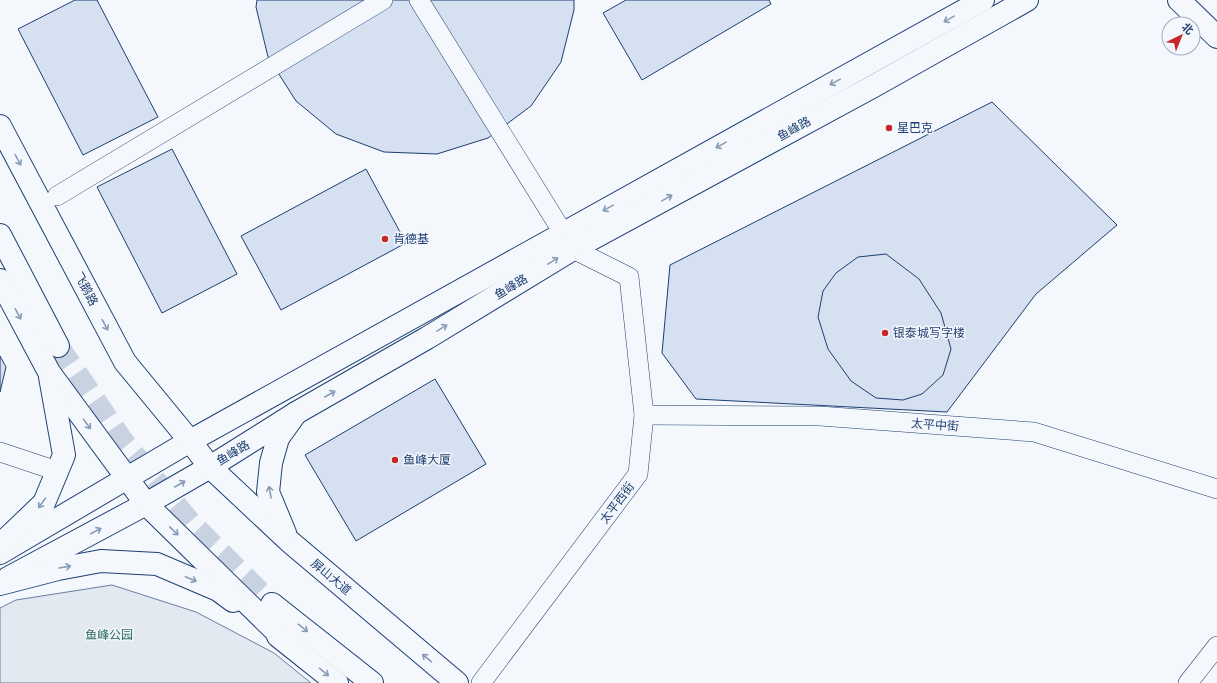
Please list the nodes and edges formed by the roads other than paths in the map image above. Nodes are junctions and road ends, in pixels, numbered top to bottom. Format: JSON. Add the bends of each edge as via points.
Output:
{"nodes":[{"id":1,"x":383,"y":0,"type":"edge"},
{"id":2,"x":419,"y":0,"type":"edge"},
{"id":3,"x":983,"y":0,"type":"edge"},
{"id":4,"x":1027,"y":0,"type":"edge"},
{"id":5,"x":1179,"y":0,"type":"edge"},
{"id":6,"x":1217,"y":37,"type":"edge"},
{"id":7,"x":0,"y":126,"type":"edge"},
{"id":8,"x":57,"y":196,"type":"dead end"},
{"id":9,"x":0,"y":235,"type":"edge"},
{"id":10,"x":568,"y":241,"type":"junction"},
{"id":11,"x":0,"y":280,"type":"edge"},
{"id":12,"x":58,"y":346,"type":"tunnel mouth"},
{"id":13,"x":49,"y":372,"type":"junction"},
{"id":14,"x":296,"y":413,"type":"junction"},
{"id":15,"x":644,"y":416,"type":"junction"},
{"id":16,"x":190,"y":441,"type":"junction"},
{"id":17,"x":0,"y":452,"type":"edge"},
{"id":18,"x":210,"y":466,"type":"junction"},
{"id":19,"x":57,"y":471,"type":"junction"},
{"id":20,"x":127,"y":478,"type":"junction"},
{"id":21,"x":1217,"y":489,"type":"edge"},
{"id":22,"x":146,"y":504,"type":"junction"},
{"id":23,"x":289,"y":541,"type":"junction"},
{"id":24,"x":0,"y":545,"type":"edge"},
{"id":25,"x":0,"y":553,"type":"edge"},
{"id":26,"x":0,"y":583,"type":"edge"},
{"id":27,"x":272,"y":604,"type":"tunnel mouth"},
{"id":28,"x":289,"y":644,"type":"junction"},
{"id":29,"x":1217,"y":646,"type":"edge"},
{"id":30,"x":337,"y":683,"type":"edge"},
{"id":31,"x":372,"y":683,"type":"edge"},
{"id":32,"x":457,"y":683,"type":"edge"},
{"id":33,"x":481,"y":683,"type":"edge"},
{"id":34,"x":1188,"y":683,"type":"edge"}],
"edges":[{"from":1,"to":8,"type":"street"},
{"from":2,"to":10,"type":"street"},
{"from":3,"to":10,"type":"main road","name":"鱼峰路","one_way":true},
{"from":10,"to":4,"type":"main road","name":"鱼峰路","one_way":true,"via":[[872,86]]},
{"from":5,"to":6,"type":"main road"},
{"from":7,"to":16,"type":"main road","name":"飞鹅路","one_way":true,"via":[[125,362]]},
{"from":9,"to":12,"type":"main road"},
{"from":14,"to":10,"type":"main road","name":"鱼峰路","one_way":true,"via":[[427,338]]},
{"from":10,"to":15,"type":"street","name":"太平西街","via":[[629,277]]},
{"from":10,"to":16,"type":"main road","name":"鱼峰路"},
{"from":11,"to":13,"type":"main road","one_way":true},
{"from":13,"to":19,"type":"main road","via":[[64,455]]},
{"from":13,"to":20,"type":"main road","one_way":true},
{"from":14,"to":18,"type":"main road","name":"鱼峰路"},
{"from":23,"to":14,"type":"main road","one_way":true,"via":[[268,492],[271,464],[278,438]]},
{"from":15,"to":21,"type":"street","name":"太平中街","via":[[820,416],[1034,432]]},
{"from":15,"to":33,"type":"street","name":"太平西街","via":[[638,474]]},
{"from":16,"to":18,"type":"main road","name":"飞鹅路"},
{"from":16,"to":20,"type":"main road","name":"鱼峰路"},
{"from":17,"to":19,"type":"street"},
{"from":22,"to":18,"type":"main road","name":"鱼峰路","one_way":true},
{"from":18,"to":23,"type":"main road","name":"屏山大道"},
{"from":19,"to":24,"type":"main road","one_way":true,"via":[[44,503]]},
{"from":20,"to":22,"type":"main road"},
{"from":20,"to":25,"type":"main road","name":"鱼峰路"},
{"from":26,"to":22,"type":"main road","name":"鱼峰路","one_way":true},
{"from":22,"to":28,"type":"main road","one_way":true},
{"from":32,"to":23,"type":"main road","name":"屏山大道","one_way":true},
{"from":26,"to":28,"type":"main road","one_way":true,"via":[[101,561],[157,564],[218,590]]},
{"from":27,"to":31,"type":"main road","one_way":true},
{"from":28,"to":30,"type":"main road","one_way":true},
{"from":29,"to":34,"type":"street"}]}
